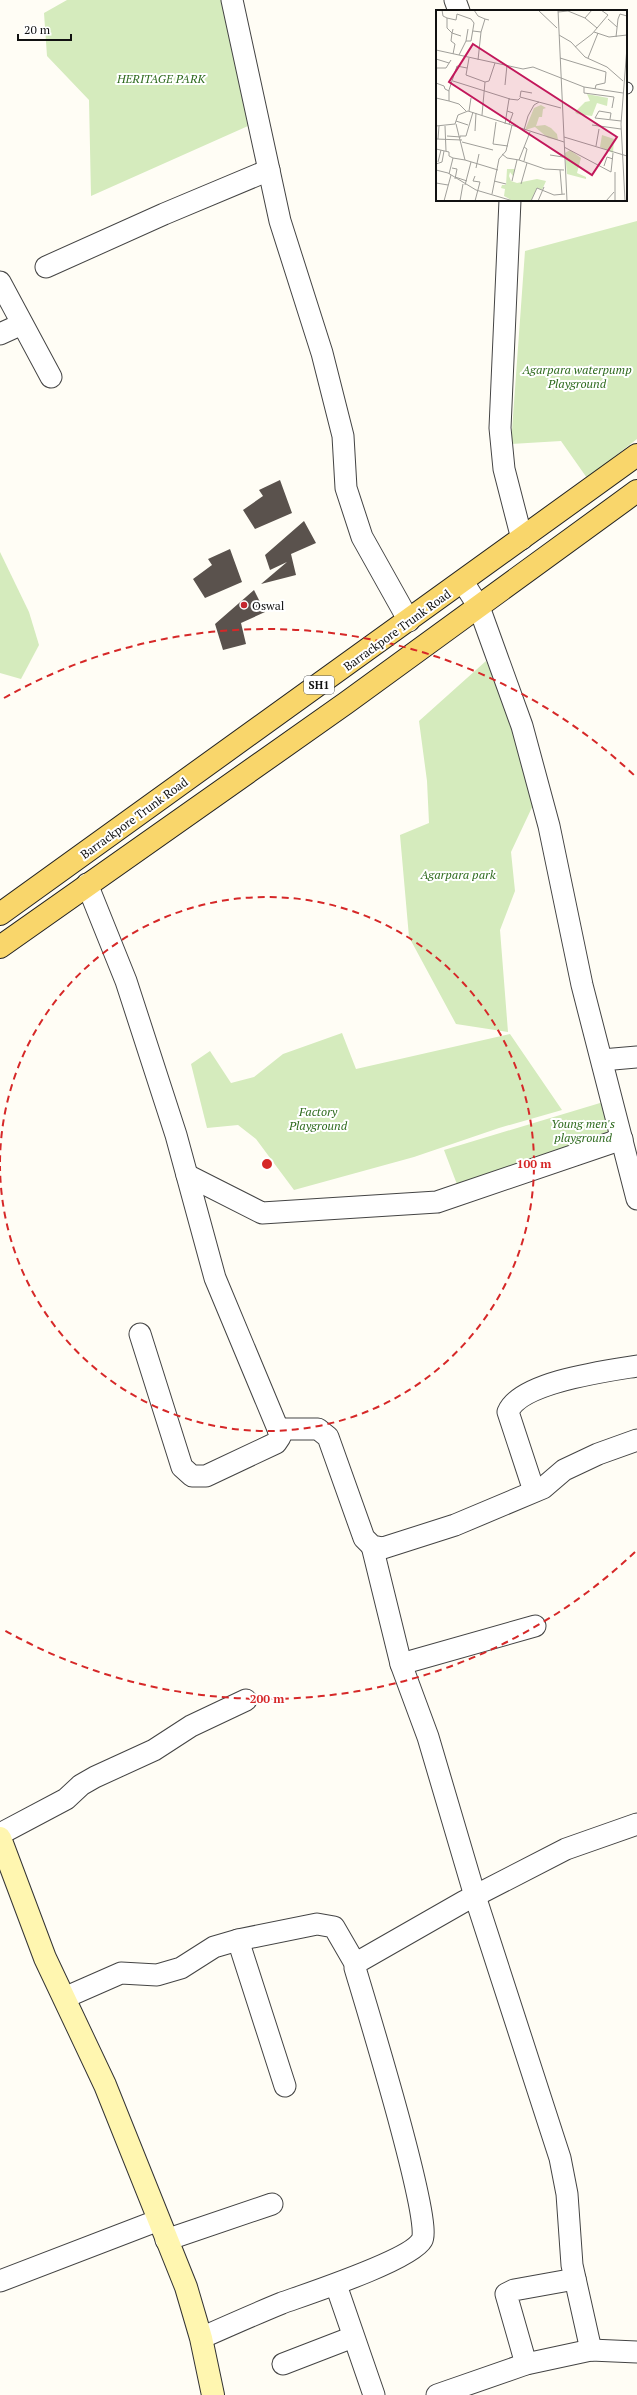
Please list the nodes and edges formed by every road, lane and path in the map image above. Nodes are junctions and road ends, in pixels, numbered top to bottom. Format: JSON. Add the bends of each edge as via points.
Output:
{"nodes":[{"id":1,"x":232,"y":0,"type":"edge"},
{"id":2,"x":455,"y":0,"type":"edge"},
{"id":3,"x":459,"y":10,"type":"edge"},
{"id":4,"x":269,"y":170,"type":"junction"},
{"id":5,"x":510,"y":201,"type":"edge"},
{"id":6,"x":46,"y":267,"type":"dead end"},
{"id":7,"x":0,"y":282,"type":"edge"},
{"id":8,"x":22,"y":324,"type":"junction"},
{"id":9,"x":0,"y":334,"type":"edge"},
{"id":10,"x":51,"y":377,"type":"dead end"},
{"id":11,"x":637,"y":455,"type":"edge"},
{"id":12,"x":637,"y":491,"type":"edge"},
{"id":13,"x":522,"y":539,"type":"junction"},
{"id":14,"x":463,"y":582,"type":"junction"},
{"id":15,"x":478,"y":607,"type":"junction"},
{"id":16,"x":409,"y":621,"type":"junction"},
{"id":17,"x":87,"y":884,"type":"junction"},
{"id":18,"x":0,"y":914,"type":"edge"},
{"id":19,"x":0,"y":947,"type":"edge"},
{"id":20,"x":637,"y":1057,"type":"edge"},
{"id":21,"x":602,"y":1060,"type":"junction"},
{"id":22,"x":622,"y":1139,"type":"junction"},
{"id":23,"x":187,"y":1175,"type":"junction"},
{"id":24,"x":637,"y":1199,"type":"edge"},
{"id":25,"x":140,"y":1334,"type":"dead end"},
{"id":26,"x":637,"y":1366,"type":"edge"},
{"id":27,"x":278,"y":1430,"type":"junction"},
{"id":28,"x":637,"y":1440,"type":"edge"},
{"id":29,"x":534,"y":1491,"type":"junction"},
{"id":30,"x":372,"y":1546,"type":"junction"},
{"id":31,"x":534,"y":1626,"type":"dead end"},
{"id":32,"x":401,"y":1664,"type":"junction"},
{"id":33,"x":246,"y":1700,"type":"dead end"},
{"id":34,"x":637,"y":1824,"type":"edge"},
{"id":35,"x":0,"y":1834,"type":"edge"},
{"id":36,"x":0,"y":1838,"type":"edge"},
{"id":37,"x":475,"y":1896,"type":"junction"},
{"id":38,"x":238,"y":1940,"type":"junction"},
{"id":39,"x":356,"y":1965,"type":"junction"},
{"id":40,"x":64,"y":1998,"type":"junction"},
{"id":41,"x":285,"y":2086,"type":"dead end"},
{"id":42,"x":272,"y":2204,"type":"dead end"},
{"id":43,"x":163,"y":2230,"type":"junction"},
{"id":44,"x":575,"y":2279,"type":"junction"},
{"id":45,"x":0,"y":2281,"type":"edge"},
{"id":46,"x":336,"y":2285,"type":"junction"},
{"id":47,"x":353,"y":2337,"type":"junction"},
{"id":48,"x":201,"y":2338,"type":"junction"},
{"id":49,"x":591,"y":2350,"type":"junction"},
{"id":50,"x":637,"y":2352,"type":"edge"},
{"id":51,"x":283,"y":2364,"type":"dead end"},
{"id":52,"x":526,"y":2364,"type":"junction"},
{"id":53,"x":213,"y":2395,"type":"edge"},
{"id":54,"x":374,"y":2395,"type":"edge"},
{"id":55,"x":437,"y":2395,"type":"edge"}],
"edges":[{"from":1,"to":4,"type":"street"},
{"from":2,"to":3,"type":"street"},
{"from":4,"to":6,"type":"street"},
{"from":4,"to":16,"type":"street","via":[[280,221],[322,353],[343,436],[346,488],[362,537]]},
{"from":5,"to":13,"type":"street","via":[[500,428],[504,469]]},
{"from":7,"to":8,"type":"street"},
{"from":8,"to":9,"type":"street"},
{"from":8,"to":10,"type":"street"},
{"from":11,"to":13,"type":"main road","name":"Barrackpore Trunk Road","number":"SH1"},
{"from":12,"to":15,"type":"main road","number":"SH1"},
{"from":13,"to":14,"type":"main road","name":"Barrackpore Trunk Road","number":"SH1"},
{"from":14,"to":15,"type":"street"},
{"from":14,"to":16,"type":"main road","name":"Barrackpore Trunk Road","number":"SH1"},
{"from":15,"to":17,"type":"main road","number":"SH1","via":[[346,704]]},
{"from":15,"to":21,"type":"street","via":[[527,741],[550,826],[582,985]]},
{"from":16,"to":18,"type":"main road","name":"Barrackpore Trunk Road","number":"SH1"},
{"from":17,"to":19,"type":"main road","number":"SH1"},
{"from":17,"to":23,"type":"street","via":[[126,981]]},
{"from":20,"to":21,"type":"street"},
{"from":21,"to":22,"type":"street"},
{"from":22,"to":23,"type":"street","via":[[437,1202],[262,1213]]},
{"from":22,"to":24,"type":"street"},
{"from":23,"to":27,"type":"street","via":[[215,1278]]},
{"from":25,"to":27,"type":"street","via":[[182,1467],[192,1476],[206,1476],[276,1443],[280,1438]]},
{"from":26,"to":29,"type":"street","via":[[588,1374],[536,1389],[519,1397],[511,1405],[508,1412]]},
{"from":27,"to":30,"type":"street","via":[[318,1429],[328,1437],[364,1538]]},
{"from":28,"to":29,"type":"street","via":[[564,1470],[543,1488]]},
{"from":29,"to":30,"type":"street","via":[[455,1525],[383,1548]]},
{"from":30,"to":32,"type":"street"},
{"from":31,"to":32,"type":"street"},
{"from":32,"to":37,"type":"street","via":[[428,1738]]},
{"from":33,"to":35,"type":"street","via":[[192,1726],[154,1750],[95,1777],[81,1785],[66,1799]]},
{"from":34,"to":37,"type":"street","via":[[566,1850]]},
{"from":36,"to":40,"type":"street","via":[[45,1958]]},
{"from":37,"to":39,"type":"street","via":[[367,1956]]},
{"from":37,"to":44,"type":"street","via":[[560,2158],[567,2194],[570,2250]]},
{"from":38,"to":39,"type":"street","via":[[317,1924],[334,1927]]},
{"from":38,"to":40,"type":"street","via":[[214,1948],[181,1968],[158,1975],[121,1973]]},
{"from":38,"to":41,"type":"street"},
{"from":39,"to":46,"type":"street","via":[[410,2162],[424,2234],[417,2246],[411,2250]]},
{"from":40,"to":43,"type":"street","via":[[105,2085]]},
{"from":42,"to":43,"type":"street"},
{"from":43,"to":45,"type":"street"},
{"from":43,"to":48,"type":"street","via":[[186,2287]]},
{"from":44,"to":49,"type":"street"},
{"from":44,"to":52,"type":"street","via":[[514,2290],[506,2294]]},
{"from":46,"to":47,"type":"street"},
{"from":46,"to":48,"type":"street","via":[[283,2303]]},
{"from":47,"to":51,"type":"street"},
{"from":47,"to":54,"type":"street"},
{"from":48,"to":53,"type":"street"},
{"from":49,"to":50,"type":"street"},
{"from":49,"to":52,"type":"street"},
{"from":52,"to":55,"type":"street"}]}
